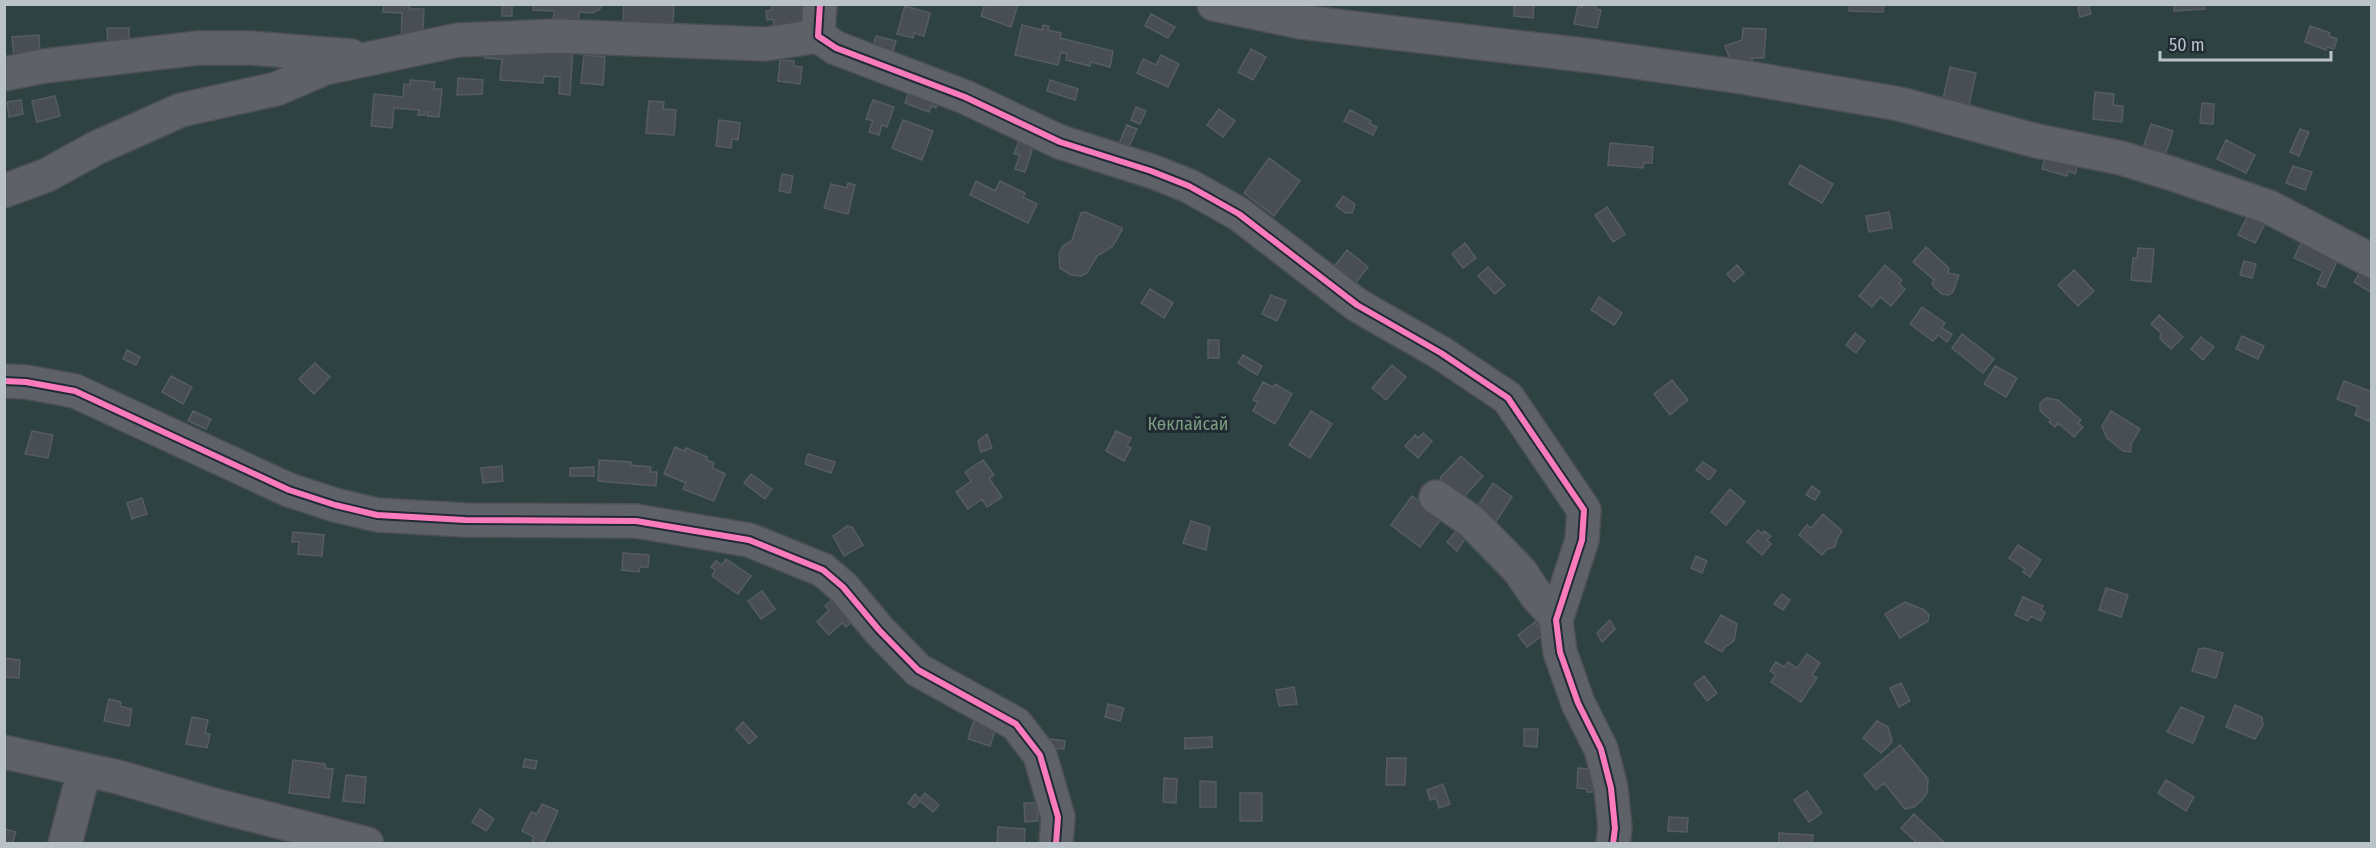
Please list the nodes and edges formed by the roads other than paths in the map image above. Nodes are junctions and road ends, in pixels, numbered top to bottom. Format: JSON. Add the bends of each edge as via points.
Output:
{"nodes":[{"id":1,"x":820,"y":4,"type":"edge"},
{"id":2,"x":1214,"y":4,"type":"edge"},
{"id":3,"x":818,"y":36,"type":"junction"},
{"id":4,"x":370,"y":58,"type":"junction"},
{"id":5,"x":4,"y":74,"type":"edge"},
{"id":6,"x":4,"y":191,"type":"edge"},
{"id":7,"x":2372,"y":261,"type":"edge"},
{"id":8,"x":4,"y":381,"type":"edge"},
{"id":9,"x":1436,"y":497,"type":"dead end"},
{"id":10,"x":1608,"y":527,"type":"dead end"},
{"id":11,"x":1580,"y":546,"type":"junction"},
{"id":12,"x":1557,"y":618,"type":"junction"},
{"id":13,"x":4,"y":752,"type":"edge"},
{"id":14,"x":84,"y":771,"type":"junction"},
{"id":15,"x":65,"y":843,"type":"edge"},
{"id":16,"x":367,"y":843,"type":"edge"},
{"id":17,"x":1056,"y":843,"type":"edge"},
{"id":18,"x":1613,"y":843,"type":"edge"}],
"edges":[{"from":1,"to":3,"type":"street"},
{"from":2,"to":7,"type":"street","via":[[1301,22],[1592,56],[1900,104],[2173,174],[2269,207]]},
{"from":3,"to":4,"type":"street","via":[[766,44],[518,36],[458,40]]},
{"from":3,"to":11,"type":"street","via":[[836,48],[965,97],[1060,142],[1189,186],[1239,214],[1357,305],[1441,353],[1508,398],[1584,510]]},
{"from":4,"to":5,"type":"street","via":[[251,48],[198,48]]},
{"from":4,"to":6,"type":"street","via":[[325,68],[276,88],[182,110],[96,148],[47,175]]},
{"from":8,"to":17,"type":"street","via":[[75,391],[289,490],[367,512],[465,520],[636,521],[748,540],[823,570],[918,670],[1016,724],[1040,755],[1058,817]]},
{"from":9,"to":12,"type":"street","via":[[1471,521],[1520,571]]},
{"from":10,"to":11,"type":"street","via":[[1597,527]]},
{"from":11,"to":12,"type":"street"},
{"from":12,"to":18,"type":"street","via":[[1560,652],[1578,703],[1601,749],[1611,788]]},
{"from":13,"to":14,"type":"street"},
{"from":14,"to":15,"type":"street"},
{"from":14,"to":16,"type":"street"}]}
